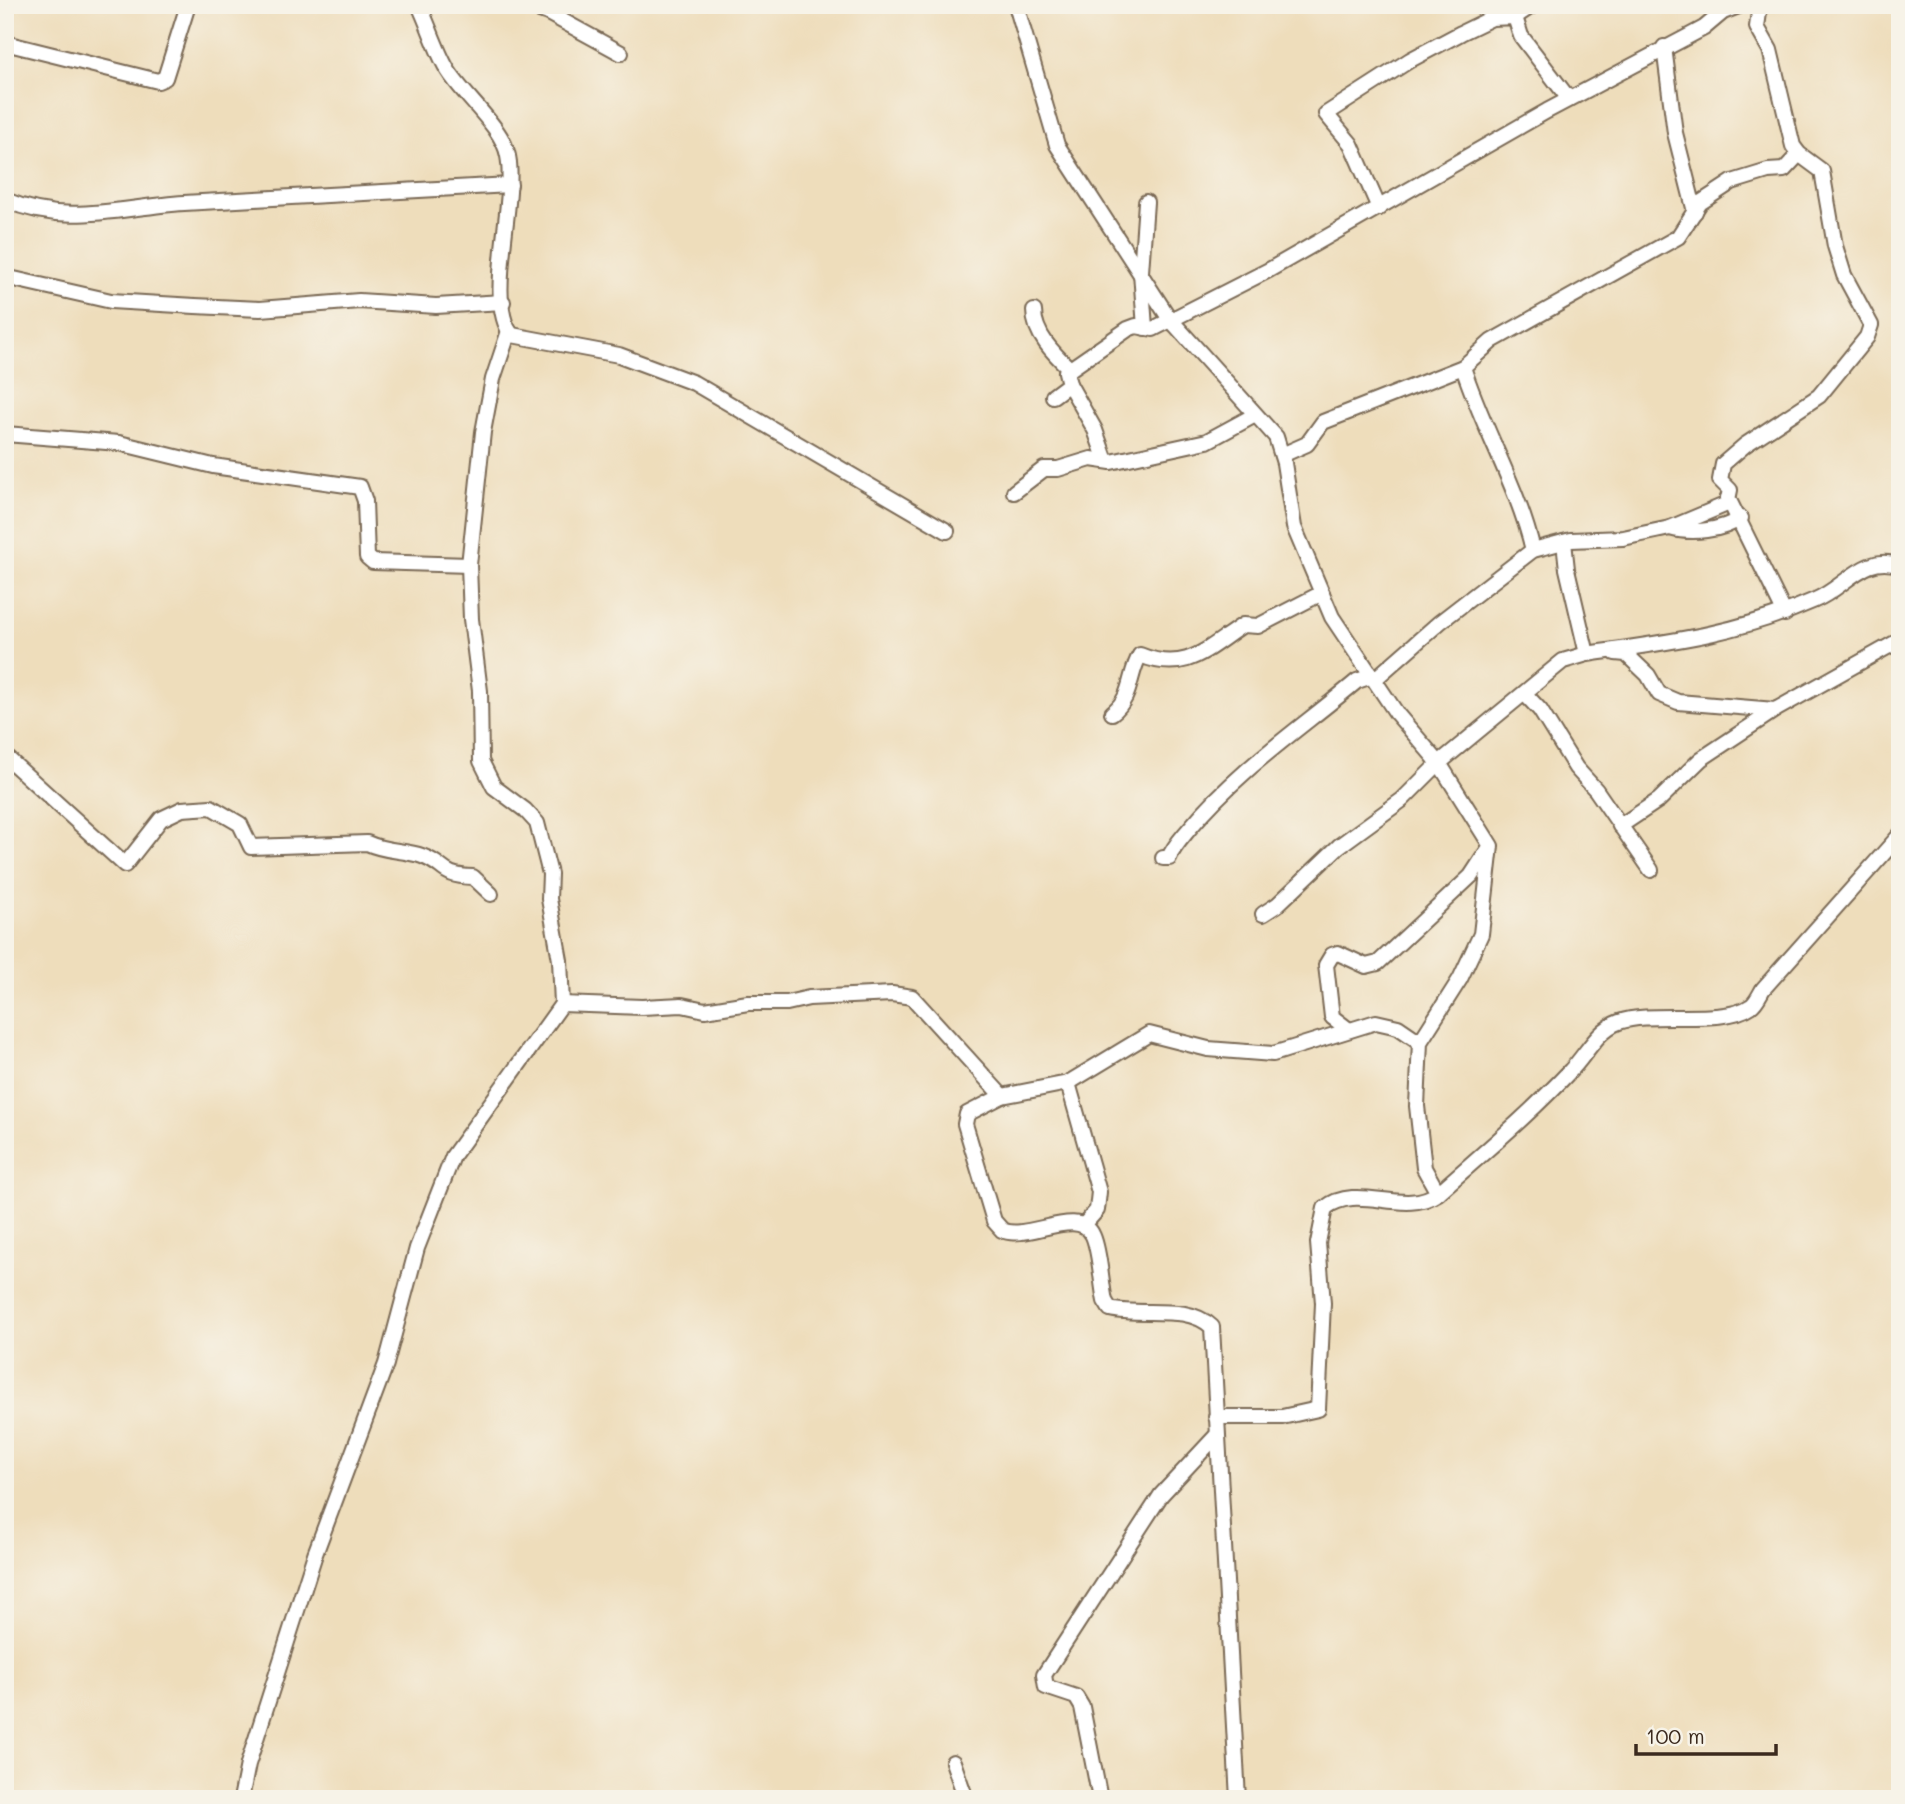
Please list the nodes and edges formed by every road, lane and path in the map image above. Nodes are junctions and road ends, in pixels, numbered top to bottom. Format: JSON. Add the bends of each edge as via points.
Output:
{"nodes":[{"id":1,"x":188,"y":5,"type":"edge"},
{"id":2,"x":419,"y":5,"type":"edge"},
{"id":3,"x":526,"y":5,"type":"edge"},
{"id":4,"x":1016,"y":5,"type":"edge"},
{"id":5,"x":1533,"y":5,"type":"edge"},
{"id":6,"x":1741,"y":5,"type":"edge"},
{"id":7,"x":1760,"y":5,"type":"edge"},
{"id":8,"x":1515,"y":17,"type":"junction"},
{"id":9,"x":5,"y":43,"type":"edge"},
{"id":10,"x":1664,"y":47,"type":"junction"},
{"id":11,"x":621,"y":53,"type":"dead end"},
{"id":12,"x":1569,"y":99,"type":"junction"},
{"id":13,"x":1800,"y":155,"type":"junction"},
{"id":14,"x":510,"y":184,"type":"junction"},
{"id":15,"x":5,"y":200,"type":"edge"},
{"id":16,"x":1146,"y":202,"type":"dead end"},
{"id":17,"x":1379,"y":208,"type":"junction"},
{"id":18,"x":1695,"y":212,"type":"junction"},
{"id":19,"x":1141,"y":272,"type":"junction"},
{"id":20,"x":5,"y":277,"type":"edge"},
{"id":21,"x":503,"y":302,"type":"junction"},
{"id":22,"x":1034,"y":311,"type":"dead end"},
{"id":23,"x":1169,"y":318,"type":"junction"},
{"id":24,"x":1145,"y":328,"type":"junction"},
{"id":25,"x":509,"y":331,"type":"junction"},
{"id":26,"x":1463,"y":366,"type":"junction"},
{"id":27,"x":1069,"y":377,"type":"junction"},
{"id":28,"x":1053,"y":396,"type":"dead end"},
{"id":29,"x":1255,"y":415,"type":"junction"},
{"id":30,"x":5,"y":434,"type":"edge"},
{"id":31,"x":1282,"y":455,"type":"junction"},
{"id":32,"x":1106,"y":461,"type":"junction"},
{"id":33,"x":1014,"y":492,"type":"dead end"},
{"id":34,"x":1728,"y":498,"type":"junction"},
{"id":35,"x":1741,"y":518,"type":"junction"},
{"id":36,"x":1670,"y":528,"type":"junction"},
{"id":37,"x":947,"y":531,"type":"dead end"},
{"id":38,"x":1564,"y":542,"type":"junction"},
{"id":39,"x":1533,"y":550,"type":"junction"},
{"id":40,"x":469,"y":565,"type":"junction"},
{"id":41,"x":1900,"y":566,"type":"edge"},
{"id":42,"x":1322,"y":593,"type":"junction"},
{"id":43,"x":1785,"y":614,"type":"junction"},
{"id":44,"x":1900,"y":640,"type":"edge"},
{"id":45,"x":1607,"y":652,"type":"junction"},
{"id":46,"x":1587,"y":654,"type":"junction"},
{"id":47,"x":1375,"y":679,"type":"junction"},
{"id":48,"x":1525,"y":694,"type":"junction"},
{"id":49,"x":1775,"y":710,"type":"junction"},
{"id":50,"x":1112,"y":713,"type":"dead end"},
{"id":51,"x":5,"y":756,"type":"edge"},
{"id":52,"x":1439,"y":763,"type":"junction"},
{"id":53,"x":1620,"y":826,"type":"junction"},
{"id":54,"x":1900,"y":835,"type":"edge"},
{"id":55,"x":1491,"y":846,"type":"junction"},
{"id":56,"x":1163,"y":858,"type":"dead end"},
{"id":57,"x":1651,"y":870,"type":"dead end"},
{"id":58,"x":491,"y":894,"type":"dead end"},
{"id":59,"x":1263,"y":914,"type":"dead end"},
{"id":60,"x":562,"y":1004,"type":"junction"},
{"id":61,"x":1349,"y":1030,"type":"junction"},
{"id":62,"x":1420,"y":1042,"type":"junction"},
{"id":63,"x":1068,"y":1083,"type":"junction"},
{"id":64,"x":1002,"y":1096,"type":"junction"},
{"id":65,"x":1438,"y":1193,"type":"junction"},
{"id":66,"x":1084,"y":1225,"type":"junction"},
{"id":67,"x":1216,"y":1417,"type":"junction"},
{"id":68,"x":1217,"y":1435,"type":"junction"},
{"id":69,"x":953,"y":1762,"type":"dead end"},
{"id":70,"x":241,"y":1799,"type":"edge"},
{"id":71,"x":966,"y":1799,"type":"edge"},
{"id":72,"x":1100,"y":1799,"type":"edge"},
{"id":73,"x":1238,"y":1799,"type":"edge"}],
"edges":[{"from":1,"to":9,"type":"street","via":[[165,78],[158,81]]},
{"from":2,"to":14,"type":"street","via":[[447,69],[508,153]]},
{"from":3,"to":11,"type":"street"},
{"from":4,"to":19,"type":"street","via":[[1058,145]]},
{"from":5,"to":8,"type":"street"},
{"from":6,"to":10,"type":"street"},
{"from":7,"to":13,"type":"street","via":[[1757,27],[1770,50],[1793,146]]},
{"from":8,"to":12,"type":"street","via":[[1521,36]]},
{"from":8,"to":17,"type":"street","via":[[1492,18],[1461,33],[1326,114],[1350,144]]},
{"from":10,"to":12,"type":"street"},
{"from":10,"to":18,"type":"street","via":[[1675,133]]},
{"from":12,"to":17,"type":"street"},
{"from":13,"to":18,"type":"street","via":[[1784,170],[1732,182],[1700,203]]},
{"from":13,"to":34,"type":"street","via":[[1822,171],[1844,275],[1871,325],[1867,337],[1819,396],[1745,444],[1723,464],[1720,480],[1730,490]]},
{"from":14,"to":15,"type":"street","via":[[179,203],[106,214],[52,215]]},
{"from":14,"to":21,"type":"street"},
{"from":16,"to":19,"type":"street"},
{"from":17,"to":23,"type":"street","via":[[1269,270]]},
{"from":18,"to":26,"type":"street","via":[[1678,237],[1492,341]]},
{"from":19,"to":23,"type":"street"},
{"from":19,"to":24,"type":"street"},
{"from":20,"to":21,"type":"street","via":[[111,301],[195,306],[260,309],[359,301],[436,306]]},
{"from":21,"to":25,"type":"street"},
{"from":22,"to":27,"type":"street","via":[[1043,338]]},
{"from":23,"to":24,"type":"street","via":[[1153,329]]},
{"from":23,"to":29,"type":"street"},
{"from":24,"to":27,"type":"street","via":[[1128,329]]},
{"from":25,"to":37,"type":"street","via":[[620,355],[694,383]]},
{"from":25,"to":40,"type":"street","via":[[493,379],[483,432]]},
{"from":26,"to":31,"type":"street","via":[[1323,422],[1307,444]]},
{"from":26,"to":39,"type":"street","via":[[1510,487],[1524,510]]},
{"from":27,"to":28,"type":"street"},
{"from":27,"to":32,"type":"street"},
{"from":29,"to":31,"type":"street","via":[[1276,438]]},
{"from":29,"to":32,"type":"street","via":[[1207,441]]},
{"from":30,"to":40,"type":"street","via":[[119,443],[213,466],[360,487],[365,501],[367,557],[373,562]]},
{"from":31,"to":42,"type":"street","via":[[1294,527]]},
{"from":32,"to":33,"type":"street","via":[[1044,469]]},
{"from":34,"to":35,"type":"street"},
{"from":34,"to":36,"type":"street","via":[[1727,504]]},
{"from":35,"to":36,"type":"street","via":[[1730,525],[1685,533]]},
{"from":35,"to":43,"type":"street"},
{"from":36,"to":38,"type":"street","via":[[1623,538]]},
{"from":38,"to":39,"type":"street"},
{"from":38,"to":46,"type":"street"},
{"from":39,"to":47,"type":"street"},
{"from":40,"to":60,"type":"street","via":[[481,761],[494,787],[537,823],[550,874]]},
{"from":41,"to":43,"type":"street","via":[[1887,561],[1864,567],[1824,597]]},
{"from":42,"to":47,"type":"street","via":[[1332,617]]},
{"from":42,"to":50,"type":"street","via":[[1258,626],[1243,625],[1186,660],[1174,664],[1140,655],[1127,697]]},
{"from":43,"to":45,"type":"street","via":[[1734,631]]},
{"from":44,"to":49,"type":"street"},
{"from":45,"to":46,"type":"street"},
{"from":45,"to":49,"type":"street","via":[[1626,654],[1659,694],[1678,702]]},
{"from":46,"to":48,"type":"street","via":[[1563,661]]},
{"from":47,"to":52,"type":"street","via":[[1396,715]]},
{"from":47,"to":56,"type":"street","via":[[1357,681],[1297,728],[1227,789],[1169,858]]},
{"from":48,"to":52,"type":"street"},
{"from":48,"to":53,"type":"street"},
{"from":49,"to":53,"type":"street","via":[[1701,759],[1659,800]]},
{"from":51,"to":58,"type":"street","via":[[125,865],[161,819],[182,809],[211,807],[240,824],[251,847],[366,843],[421,855],[452,877],[473,877]]},
{"from":52,"to":55,"type":"street"},
{"from":52,"to":59,"type":"street","via":[[1402,800],[1339,846],[1311,876]]},
{"from":53,"to":57,"type":"street"},
{"from":54,"to":65,"type":"street","via":[[1751,1006],[1721,1016],[1619,1022],[1597,1038],[1572,1070],[1489,1150]]},
{"from":55,"to":61,"type":"street","via":[[1471,876],[1378,963],[1366,966],[1338,953],[1328,959],[1332,1017]]},
{"from":55,"to":62,"type":"street","via":[[1481,933],[1460,979]]},
{"from":60,"to":64,"type":"street","via":[[682,1005],[705,1010],[809,998],[892,993],[912,997]]},
{"from":60,"to":70,"type":"street","via":[[453,1156],[417,1248],[386,1364],[314,1554]]},
{"from":61,"to":62,"type":"street","via":[[1376,1022],[1389,1024]]},
{"from":61,"to":63,"type":"street","via":[[1273,1054],[1208,1049],[1149,1034]]},
{"from":62,"to":65,"type":"street","via":[[1416,1105],[1424,1168]]},
{"from":63,"to":64,"type":"street"},
{"from":63,"to":66,"type":"street","via":[[1099,1192],[1097,1210]]},
{"from":64,"to":66,"type":"street","via":[[967,1114],[965,1124],[994,1221],[1008,1233],[1071,1222]]},
{"from":65,"to":67,"type":"street","via":[[1405,1201],[1353,1196],[1325,1208],[1318,1243],[1323,1303],[1318,1409],[1282,1417]]},
{"from":66,"to":67,"type":"street","via":[[1093,1235],[1110,1309],[1184,1314],[1202,1318],[1212,1327]]},
{"from":67,"to":68,"type":"street"},
{"from":68,"to":72,"type":"street","via":[[1161,1495],[1044,1675],[1046,1687],[1076,1697],[1082,1707]]},
{"from":68,"to":73,"type":"street"},
{"from":69,"to":71,"type":"street"}]}
